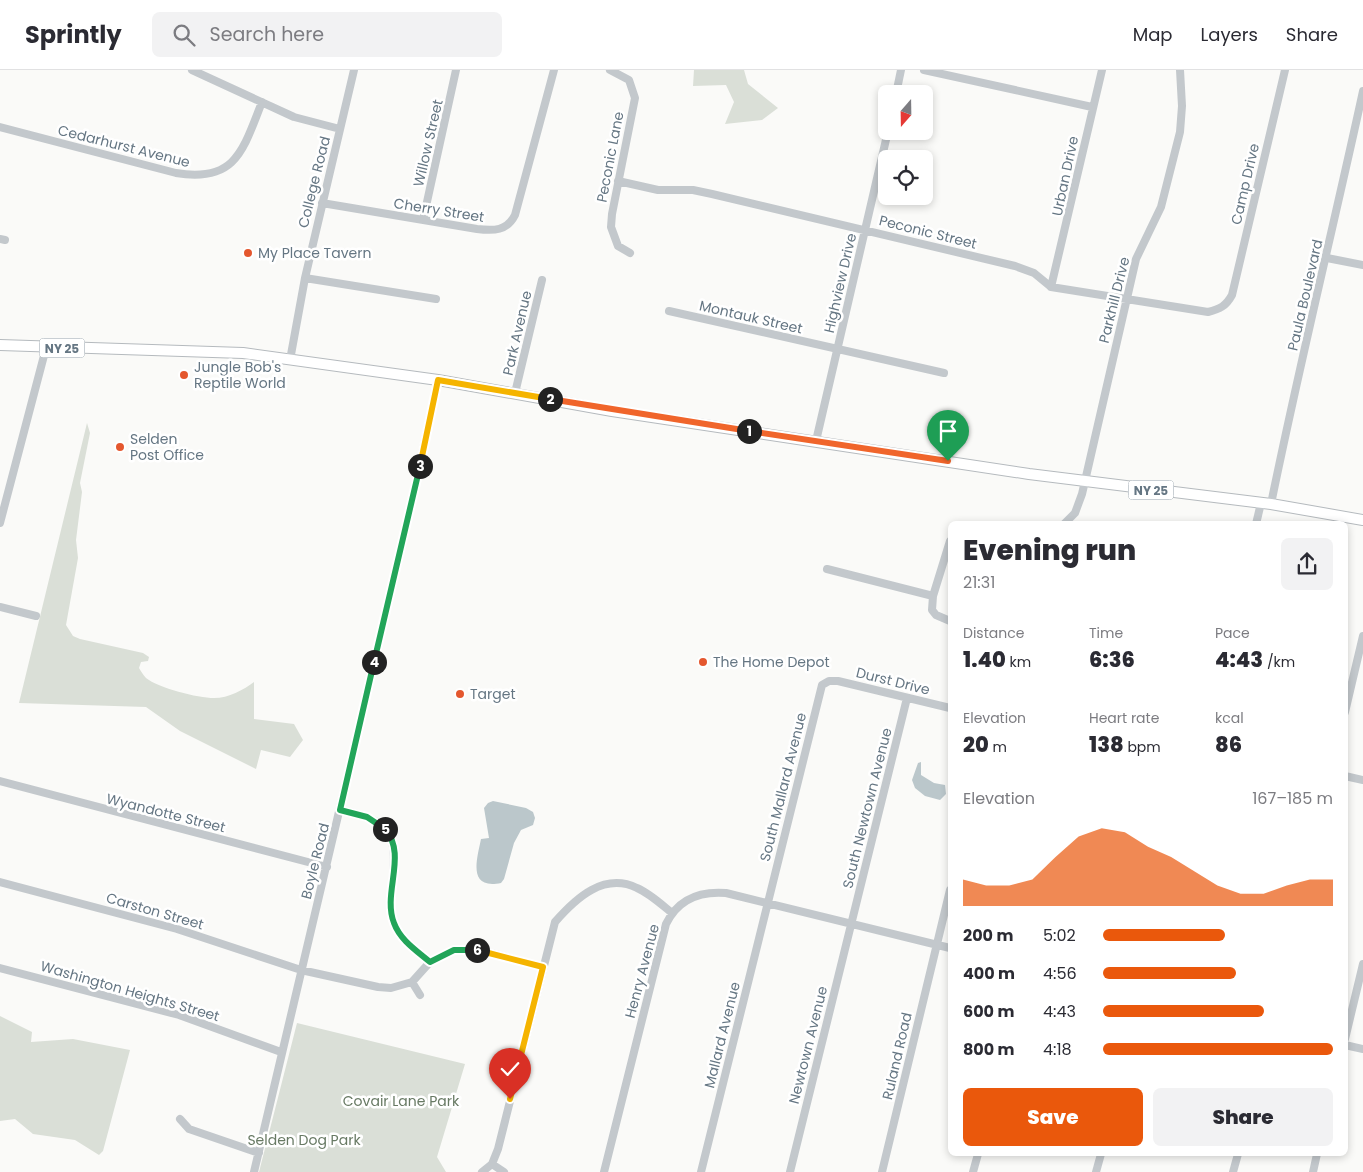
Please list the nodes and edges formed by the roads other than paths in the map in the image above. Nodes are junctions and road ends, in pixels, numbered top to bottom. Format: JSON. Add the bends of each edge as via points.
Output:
{"nodes":[{"id":1,"x":192,"y":70,"type":"edge"},
{"id":2,"x":354,"y":70,"type":"edge"},
{"id":3,"x":456,"y":70,"type":"edge"},
{"id":4,"x":554,"y":70,"type":"edge"},
{"id":5,"x":610,"y":70,"type":"edge"},
{"id":6,"x":901,"y":70,"type":"edge"},
{"id":7,"x":924,"y":70,"type":"edge"},
{"id":8,"x":1102,"y":70,"type":"edge"},
{"id":9,"x":1180,"y":70,"type":"edge"},
{"id":10,"x":1285,"y":70,"type":"edge"},
{"id":11,"x":898,"y":85,"type":"edge"},
{"id":12,"x":1363,"y":91,"type":"edge"},
{"id":13,"x":262,"y":102,"type":"junction"},
{"id":14,"x":1092,"y":107,"type":"junction"},
{"id":15,"x":0,"y":127,"type":"edge"},
{"id":16,"x":340,"y":129,"type":"junction"},
{"id":17,"x":886,"y":140,"type":"edge"},
{"id":18,"x":618,"y":181,"type":"junction"},
{"id":19,"x":322,"y":203,"type":"junction"},
{"id":20,"x":423,"y":220,"type":"junction"},
{"id":21,"x":866,"y":229,"type":"junction"},
{"id":22,"x":630,"y":253,"type":"dead end"},
{"id":23,"x":1327,"y":258,"type":"junction"},
{"id":24,"x":1363,"y":265,"type":"edge"},
{"id":25,"x":305,"y":278,"type":"junction"},
{"id":26,"x":542,"y":280,"type":"dead end"},
{"id":27,"x":1051,"y":287,"type":"junction"},
{"id":28,"x":1126,"y":298,"type":"junction"},
{"id":29,"x":436,"y":299,"type":"dead end"},
{"id":30,"x":1227,"y":304,"type":"joint"},
{"id":31,"x":669,"y":311,"type":"dead end"},
{"id":32,"x":0,"y":345,"type":"edge"},
{"id":33,"x":46,"y":348,"type":"junction"},
{"id":34,"x":837,"y":349,"type":"junction"},
{"id":35,"x":290,"y":360,"type":"junction"},
{"id":36,"x":944,"y":373,"type":"dead end"},
{"id":37,"x":438,"y":380,"type":"junction"},
{"id":38,"x":515,"y":393,"type":"junction"},
{"id":39,"x":816,"y":441,"type":"junction"},
{"id":40,"x":1085,"y":480,"type":"junction"},
{"id":41,"x":1266,"y":504,"type":"junction"},
{"id":42,"x":1363,"y":520,"type":"edge"},
{"id":43,"x":1067,"y":521,"type":"edge"},
{"id":44,"x":1258,"y":521,"type":"edge"},
{"id":45,"x":0,"y":523,"type":"edge"},
{"id":46,"x":948,"y":548,"type":"edge"},
{"id":47,"x":827,"y":569,"type":"dead end"},
{"id":48,"x":933,"y":596,"type":"junction"},
{"id":49,"x":0,"y":607,"type":"edge"},
{"id":50,"x":36,"y":616,"type":"dead end"},
{"id":51,"x":948,"y":620,"type":"edge"},
{"id":52,"x":1363,"y":636,"type":"edge"},
{"id":53,"x":829,"y":681,"type":"joint"},
{"id":54,"x":907,"y":698,"type":"junction"},
{"id":55,"x":1348,"y":699,"type":"edge"},
{"id":56,"x":948,"y":708,"type":"edge"},
{"id":57,"x":1348,"y":777,"type":"edge"},
{"id":58,"x":1363,"y":780,"type":"edge"},
{"id":59,"x":0,"y":781,"type":"edge"},
{"id":60,"x":340,"y":810,"type":"junction"},
{"id":61,"x":327,"y":867,"type":"junction"},
{"id":62,"x":0,"y":882,"type":"edge"},
{"id":63,"x":948,"y":898,"type":"edge"},
{"id":64,"x":768,"y":903,"type":"junction"},
{"id":65,"x":672,"y":913,"type":"junction"},
{"id":66,"x":851,"y":924,"type":"junction"},
{"id":67,"x":936,"y":945,"type":"junction"},
{"id":68,"x":948,"y":948,"type":"edge"},
{"id":69,"x":430,"y":962,"type":"junction"},
{"id":70,"x":1363,"y":964,"type":"edge"},
{"id":71,"x":543,"y":967,"type":"junction"},
{"id":72,"x":0,"y":968,"type":"edge"},
{"id":73,"x":301,"y":970,"type":"junction"},
{"id":74,"x":412,"y":982,"type":"junction"},
{"id":75,"x":420,"y":995,"type":"dead end"},
{"id":76,"x":1348,"y":1026,"type":"edge"},
{"id":77,"x":1348,"y":1046,"type":"edge"},
{"id":78,"x":1363,"y":1049,"type":"edge"},
{"id":79,"x":281,"y":1052,"type":"junction"},
{"id":80,"x":180,"y":1119,"type":"dead end"},
{"id":81,"x":259,"y":1153,"type":"junction"},
{"id":82,"x":977,"y":1156,"type":"edge"},
{"id":83,"x":1100,"y":1156,"type":"edge"},
{"id":84,"x":1237,"y":1156,"type":"edge"},
{"id":85,"x":1317,"y":1156,"type":"edge"},
{"id":86,"x":492,"y":1164,"type":"junction"},
{"id":87,"x":254,"y":1172,"type":"edge"},
{"id":88,"x":482,"y":1172,"type":"edge"},
{"id":89,"x":504,"y":1172,"type":"edge"},
{"id":90,"x":604,"y":1172,"type":"edge"},
{"id":91,"x":701,"y":1172,"type":"edge"},
{"id":92,"x":790,"y":1172,"type":"edge"},
{"id":93,"x":882,"y":1172,"type":"edge"},
{"id":94,"x":973,"y":1172,"type":"edge"},
{"id":95,"x":1096,"y":1172,"type":"edge"},
{"id":96,"x":1233,"y":1172,"type":"edge"},
{"id":97,"x":1313,"y":1172,"type":"edge"}],
"edges":[{"from":1,"to":13,"type":"street"},
{"from":2,"to":16,"type":"street","name":"College Road"},
{"from":3,"to":20,"type":"street","name":"Willow Street"},
{"from":4,"to":20,"type":"street","name":"Cherry Street","via":[[517,206],[508,225],[486,230]]},
{"from":5,"to":18,"type":"street","name":"Peconic Lane","via":[[629,80],[634,98]]},
{"from":6,"to":11,"type":"street"},
{"from":7,"to":14,"type":"street"},
{"from":8,"to":14,"type":"street","name":"Urban Drive"},
{"from":9,"to":28,"type":"street","name":"Parkhill Drive","via":[[1180,132],[1161,207],[1136,259]]},
{"from":10,"to":30,"type":"street","name":"Camp Drive","via":[[1232,295]]},
{"from":12,"to":23,"type":"street","name":"Paula Boulevard"},
{"from":13,"to":15,"type":"street","name":"Cedarhurst Avenue","via":[[235,161],[214,173],[195,176],[176,174]]},
{"from":13,"to":16,"type":"street","via":[[294,117]]},
{"from":14,"to":27,"type":"street","name":"Urban Drive"},
{"from":16,"to":19,"type":"street","name":"College Road"},
{"from":17,"to":21,"type":"street","name":"Highview Drive"},
{"from":18,"to":21,"type":"street","name":"Peconic Street","via":[[658,190],[693,190]]},
{"from":18,"to":22,"type":"street","name":"Peconic Lane","via":[[611,227],[618,246]]},
{"from":19,"to":20,"type":"street","name":"Cherry Street"},
{"from":19,"to":25,"type":"street","name":"College Road"},
{"from":21,"to":27,"type":"street","name":"Peconic Street","via":[[1014,266],[1034,273]]},
{"from":21,"to":34,"type":"street","name":"Highview Drive"},
{"from":23,"to":24,"type":"street"},
{"from":23,"to":41,"type":"street","name":"Paula Boulevard"},
{"from":25,"to":29,"type":"street"},
{"from":25,"to":35,"type":"street","name":"College Road"},
{"from":26,"to":38,"type":"street","name":"Park Avenue"},
{"from":27,"to":28,"type":"street","name":"Peconic Street"},
{"from":28,"to":30,"type":"street","name":"Peconic Street","via":[[1208,312]]},
{"from":28,"to":40,"type":"street","name":"Parkhill Drive"},
{"from":31,"to":34,"type":"street","name":"Montauk Street"},
{"from":32,"to":33,"type":"main road","number":"NY 25"},
{"from":33,"to":35,"type":"main road","number":"NY 25","via":[[243,354]]},
{"from":33,"to":45,"type":"street"},
{"from":34,"to":36,"type":"street","name":"Montauk Street"},
{"from":34,"to":39,"type":"street","name":"Highview Drive"},
{"from":35,"to":37,"type":"main road","number":"NY 25"},
{"from":37,"to":38,"type":"main road","number":"NY 25"},
{"from":37,"to":60,"type":"street","name":"Boyle Road"},
{"from":38,"to":39,"type":"main road","number":"NY 25"},
{"from":39,"to":40,"type":"main road","number":"NY 25"},
{"from":40,"to":41,"type":"main road","number":"NY 25"},
{"from":40,"to":43,"type":"street","name":"Parkhill Drive","via":[[1077,509]]},
{"from":41,"to":42,"type":"main road","number":"NY 25"},
{"from":41,"to":44,"type":"street","name":"Paula Boulevard"},
{"from":46,"to":48,"type":"street"},
{"from":47,"to":48,"type":"street"},
{"from":48,"to":51,"type":"street","via":[[932,610]]},
{"from":49,"to":50,"type":"street"},
{"from":52,"to":55,"type":"street"},
{"from":53,"to":54,"type":"street","name":"Durst Drive"},
{"from":53,"to":64,"type":"street","name":"South Mallard Avenue","via":[[822,685],[818,694]]},
{"from":54,"to":56,"type":"street","name":"Durst Drive"},
{"from":54,"to":66,"type":"street","name":"South Newtown Avenue"},
{"from":57,"to":58,"type":"street"},
{"from":59,"to":61,"type":"street","name":"Wyandotte Street"},
{"from":60,"to":61,"type":"street","name":"Boyle Road"},
{"from":60,"to":69,"type":"street","via":[[367,817],[391,836],[395,860],[390,912],[394,925]]},
{"from":61,"to":73,"type":"street","name":"Boyle Road"},
{"from":62,"to":73,"type":"street","name":"Carston Street","via":[[177,929]]},
{"from":63,"to":67,"type":"street","name":"Ruland Road"},
{"from":64,"to":65,"type":"street","name":"Henry Avenue","via":[[710,892],[687,900]]},
{"from":64,"to":66,"type":"street","name":"Henry Avenue"},
{"from":64,"to":91,"type":"street","name":"Mallard Avenue"},
{"from":65,"to":71,"type":"street","via":[[639,888],[625,883],[603,883],[555,922]]},
{"from":65,"to":90,"type":"street","name":"Henry Avenue","via":[[662,941]]},
{"from":66,"to":67,"type":"street","name":"Henry Avenue"},
{"from":66,"to":92,"type":"street","name":"Newtown Avenue"},
{"from":67,"to":68,"type":"street","name":"Henry Avenue"},
{"from":67,"to":93,"type":"street","name":"Ruland Road"},
{"from":69,"to":71,"type":"street","via":[[445,953],[464,949]]},
{"from":69,"to":74,"type":"street"},
{"from":70,"to":76,"type":"street"},
{"from":71,"to":86,"type":"street"},
{"from":72,"to":79,"type":"street","name":"Washington Heights Street","via":[[179,1015]]},
{"from":73,"to":74,"type":"street","name":"Carston Street","via":[[378,987],[391,988]]},
{"from":73,"to":79,"type":"street","name":"Boyle Road"},
{"from":74,"to":75,"type":"street"},
{"from":77,"to":78,"type":"street"},
{"from":79,"to":81,"type":"street","name":"Boyle Road"},
{"from":80,"to":81,"type":"street","via":[[189,1129]]},
{"from":81,"to":87,"type":"street","name":"Boyle Road"},
{"from":82,"to":94,"type":"street"},
{"from":83,"to":95,"type":"street"},
{"from":84,"to":96,"type":"street"},
{"from":85,"to":97,"type":"street"},
{"from":86,"to":88,"type":"street"},
{"from":86,"to":89,"type":"street"}]}
